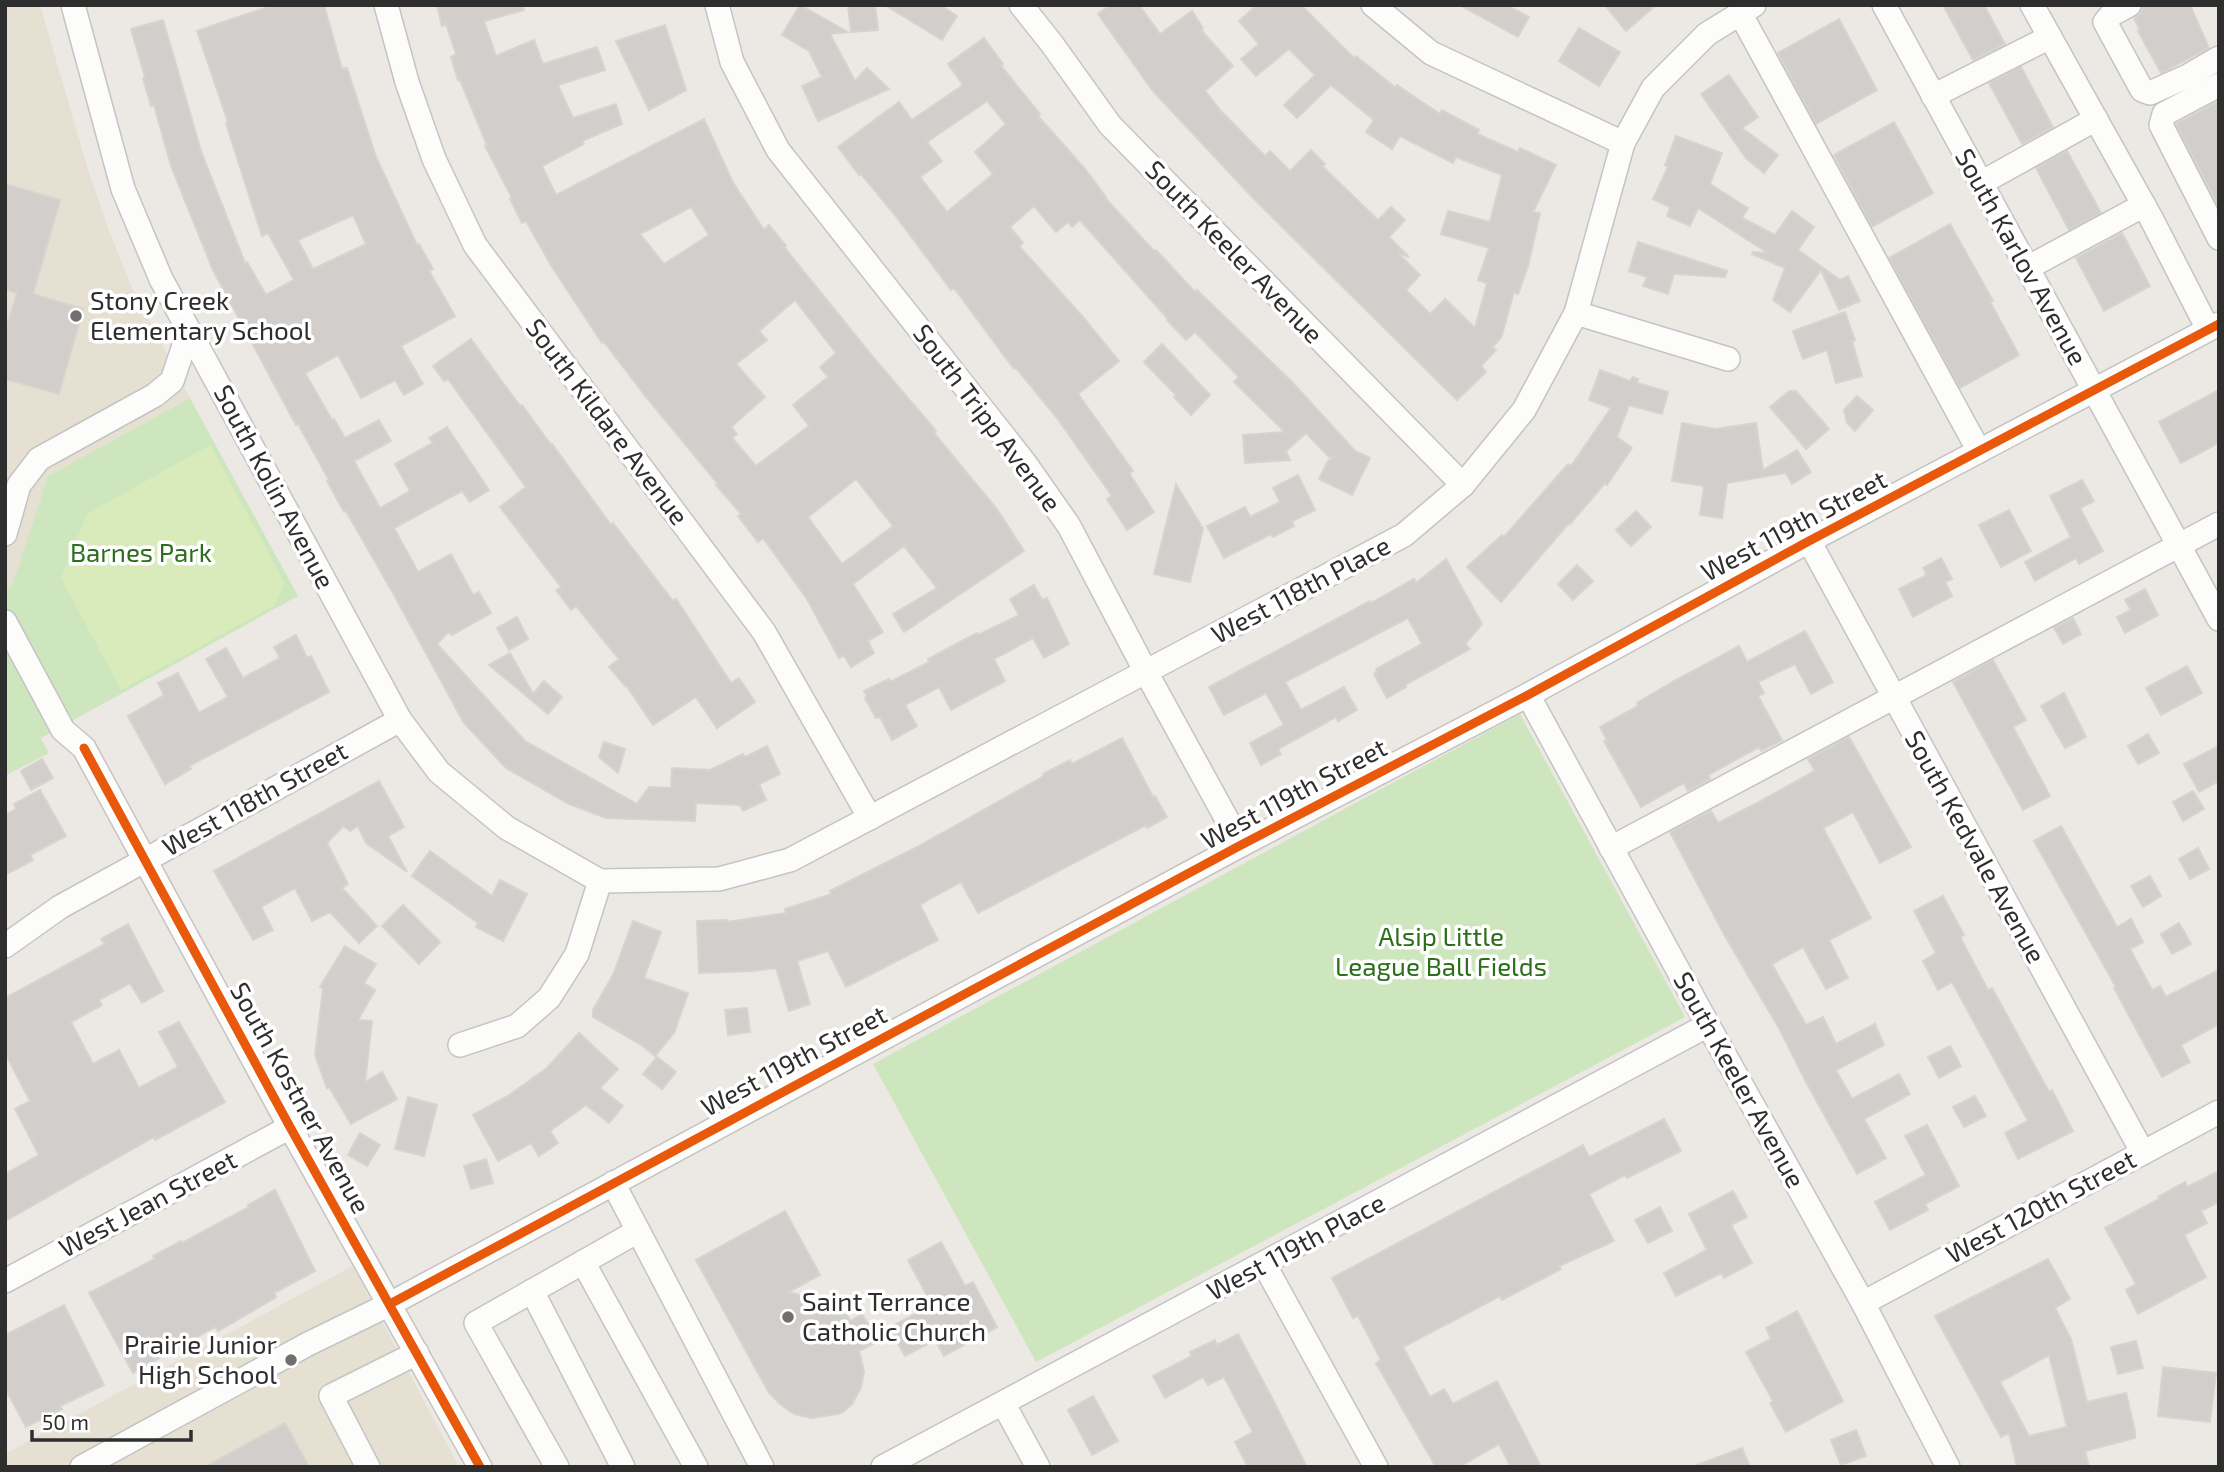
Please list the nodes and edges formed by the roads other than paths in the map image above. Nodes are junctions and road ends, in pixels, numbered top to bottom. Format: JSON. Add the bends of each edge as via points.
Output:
{"nodes":[{"id":1,"x":73,"y":5,"type":"edge"},
{"id":2,"x":386,"y":5,"type":"edge"},
{"id":3,"x":717,"y":5,"type":"edge"},
{"id":4,"x":1021,"y":5,"type":"edge"},
{"id":5,"x":1373,"y":5,"type":"edge"},
{"id":6,"x":2032,"y":5,"type":"edge"},
{"id":7,"x":2094,"y":5,"type":"edge"},
{"id":8,"x":2106,"y":5,"type":"edge"},
{"id":9,"x":2129,"y":5,"type":"edge"},
{"id":10,"x":1889,"y":7,"type":"edge"},
{"id":11,"x":1747,"y":9,"type":"edge"},
{"id":12,"x":2050,"y":37,"type":"junction"},
{"id":13,"x":2219,"y":58,"type":"edge"},
{"id":14,"x":2219,"y":85,"type":"edge"},
{"id":15,"x":1933,"y":96,"type":"junction"},
{"id":16,"x":2096,"y":119,"type":"junction"},
{"id":17,"x":1623,"y":144,"type":"junction"},
{"id":18,"x":1981,"y":183,"type":"junction"},
{"id":19,"x":2144,"y":205,"type":"junction"},
{"id":20,"x":2219,"y":238,"type":"edge"},
{"id":21,"x":2027,"y":268,"type":"junction"},
{"id":22,"x":1576,"y":313,"type":"junction"},
{"id":23,"x":2214,"y":326,"type":"edge"},
{"id":24,"x":189,"y":331,"type":"junction"},
{"id":25,"x":1728,"y":359,"type":"dead end"},
{"id":26,"x":2094,"y":390,"type":"junction"},
{"id":27,"x":1979,"y":450,"type":"junction"},
{"id":28,"x":1462,"y":485,"type":"junction"},
{"id":29,"x":2219,"y":524,"type":"edge"},
{"id":30,"x":5,"y":534,"type":"edge"},
{"id":31,"x":1809,"y":541,"type":"junction"},
{"id":32,"x":2179,"y":546,"type":"junction"},
{"id":33,"x":2219,"y":619,"type":"edge"},
{"id":34,"x":5,"y":622,"type":"edge"},
{"id":35,"x":1146,"y":672,"type":"junction"},
{"id":36,"x":1528,"y":695,"type":"junction"},
{"id":37,"x":1893,"y":698,"type":"junction"},
{"id":38,"x":400,"y":720,"type":"junction"},
{"id":39,"x":870,"y":818,"type":"junction"},
{"id":40,"x":1241,"y":845,"type":"junction"},
{"id":41,"x":1611,"y":848,"type":"junction"},
{"id":42,"x":146,"y":858,"type":"junction"},
{"id":43,"x":600,"y":881,"type":"junction"},
{"id":44,"x":5,"y":946,"type":"edge"},
{"id":45,"x":1708,"y":1025,"type":"junction"},
{"id":46,"x":460,"y":1045,"type":"dead end"},
{"id":47,"x":2219,"y":1112,"type":"edge"},
{"id":48,"x":290,"y":1127,"type":"junction"},
{"id":49,"x":2143,"y":1153,"type":"junction"},
{"id":50,"x":613,"y":1183,"type":"junction"},
{"id":51,"x":638,"y":1231,"type":"junction"},
{"id":52,"x":583,"y":1262,"type":"junction"},
{"id":53,"x":1264,"y":1264,"type":"junction"},
{"id":54,"x":5,"y":1281,"type":"edge"},
{"id":55,"x":532,"y":1291,"type":"junction"},
{"id":56,"x":1863,"y":1303,"type":"junction"},
{"id":57,"x":390,"y":1304,"type":"junction"},
{"id":58,"x":417,"y":1353,"type":"junction"},
{"id":59,"x":1003,"y":1403,"type":"junction"},
{"id":60,"x":82,"y":1467,"type":"edge"},
{"id":61,"x":368,"y":1467,"type":"edge"},
{"id":62,"x":480,"y":1467,"type":"edge"},
{"id":63,"x":557,"y":1467,"type":"edge"},
{"id":64,"x":624,"y":1467,"type":"edge"},
{"id":65,"x":696,"y":1467,"type":"edge"},
{"id":66,"x":762,"y":1467,"type":"edge"},
{"id":67,"x":883,"y":1467,"type":"edge"},
{"id":68,"x":1038,"y":1467,"type":"edge"},
{"id":69,"x":1376,"y":1467,"type":"edge"},
{"id":70,"x":1948,"y":1467,"type":"edge"}],
"edges":[{"from":1,"to":24,"type":"street","name":"South Kolin Avenue","via":[[123,189]]},
{"from":2,"to":39,"type":"street","name":"South Kildare Avenue","via":[[434,159],[475,244],[764,632]]},
{"from":3,"to":35,"type":"street","name":"South Tripp Avenue","via":[[732,62],[778,150],[1025,463],[1069,526]]},
{"from":4,"to":28,"type":"street","name":"South Keeler Avenue","via":[[1110,125]]},
{"from":5,"to":17,"type":"street","via":[[1431,53]]},
{"from":6,"to":12,"type":"street"},
{"from":7,"to":8,"type":"street","via":[[2096,10]]},
{"from":9,"to":13,"type":"street","via":[[2105,22],[2142,89],[2150,93]]},
{"from":10,"to":15,"type":"street","name":"South Karlov Avenue"},
{"from":11,"to":17,"type":"street","name":"West 118th Place","via":[[1707,34],[1653,88]]},
{"from":11,"to":27,"type":"street"},
{"from":12,"to":15,"type":"street"},
{"from":12,"to":16,"type":"street"},
{"from":14,"to":20,"type":"street","via":[[2164,114],[2161,125]]},
{"from":15,"to":18,"type":"street","name":"South Karlov Avenue"},
{"from":16,"to":18,"type":"street"},
{"from":16,"to":19,"type":"street"},
{"from":17,"to":22,"type":"street","name":"West 118th Place"},
{"from":18,"to":21,"type":"street","name":"South Karlov Avenue"},
{"from":19,"to":21,"type":"street"},
{"from":19,"to":23,"type":"street"},
{"from":21,"to":26,"type":"street","name":"South Karlov Avenue"},
{"from":22,"to":25,"type":"street"},
{"from":22,"to":28,"type":"street","name":"West 118th Place","via":[[1524,410]]},
{"from":23,"to":26,"type":"street","name":"West 119th Street"},
{"from":24,"to":30,"type":"street","via":[[172,381],[40,459],[19,485]]},
{"from":24,"to":38,"type":"street","name":"South Kolin Avenue"},
{"from":26,"to":27,"type":"street","name":"West 119th Street"},
{"from":26,"to":32,"type":"street","name":"South Karlov Avenue"},
{"from":27,"to":31,"type":"street","name":"West 119th Street"},
{"from":28,"to":35,"type":"street","name":"West 118th Place","via":[[1404,536]]},
{"from":29,"to":32,"type":"street"},
{"from":31,"to":36,"type":"street","name":"West 119th Street"},
{"from":31,"to":37,"type":"street","name":"South Kedvale Avenue"},
{"from":32,"to":33,"type":"street","name":"South Karlov Avenue"},
{"from":32,"to":37,"type":"street"},
{"from":34,"to":42,"type":"street","name":"South Kostner Avenue","via":[[63,730],[84,748]]},
{"from":35,"to":39,"type":"street","name":"West 118th Place"},
{"from":35,"to":40,"type":"street","name":"South Tripp Avenue"},
{"from":36,"to":40,"type":"street","name":"West 119th Street"},
{"from":36,"to":41,"type":"street","name":"South Keeler Avenue"},
{"from":37,"to":41,"type":"street"},
{"from":37,"to":49,"type":"street","name":"South Kedvale Avenue"},
{"from":38,"to":42,"type":"street","name":"West 118th Street"},
{"from":38,"to":43,"type":"street","name":"South Kolin Avenue","via":[[439,772],[507,828]]},
{"from":39,"to":43,"type":"street","name":"West 118th Place","via":[[790,860],[719,879]]},
{"from":40,"to":50,"type":"street","name":"West 119th Street"},
{"from":41,"to":45,"type":"street","name":"South Keeler Avenue"},
{"from":42,"to":44,"type":"street","name":"West 118th Street","via":[[60,906]]},
{"from":42,"to":48,"type":"street","name":"South Kostner Avenue"},
{"from":43,"to":46,"type":"street","via":[[577,954],[549,998],[517,1026]]},
{"from":45,"to":53,"type":"street","name":"West 119th Place"},
{"from":45,"to":56,"type":"street","name":"South Keeler Avenue"},
{"from":47,"to":49,"type":"street","name":"West 120th Street"},
{"from":48,"to":54,"type":"street","name":"West Jean Street"},
{"from":48,"to":57,"type":"street","name":"South Kostner Avenue"},
{"from":49,"to":56,"type":"street","name":"West 120th Street"},
{"from":50,"to":51,"type":"street"},
{"from":50,"to":57,"type":"street","name":"West 119th Street"},
{"from":51,"to":52,"type":"street"},
{"from":51,"to":66,"type":"street"},
{"from":52,"to":55,"type":"street"},
{"from":52,"to":65,"type":"street"},
{"from":53,"to":59,"type":"street","name":"West 119th Place"},
{"from":53,"to":69,"type":"street"},
{"from":55,"to":63,"type":"street","via":[[476,1323]]},
{"from":55,"to":64,"type":"street"},
{"from":56,"to":70,"type":"street","name":"South Keeler Avenue"},
{"from":57,"to":58,"type":"street","name":"South Kostner Avenue"},
{"from":57,"to":60,"type":"street","name":"West 119th Street"},
{"from":58,"to":61,"type":"street","via":[[331,1396]]},
{"from":58,"to":62,"type":"street","name":"South Kostner Avenue"},
{"from":59,"to":67,"type":"street","name":"West 119th Place"},
{"from":59,"to":68,"type":"street"}]}
